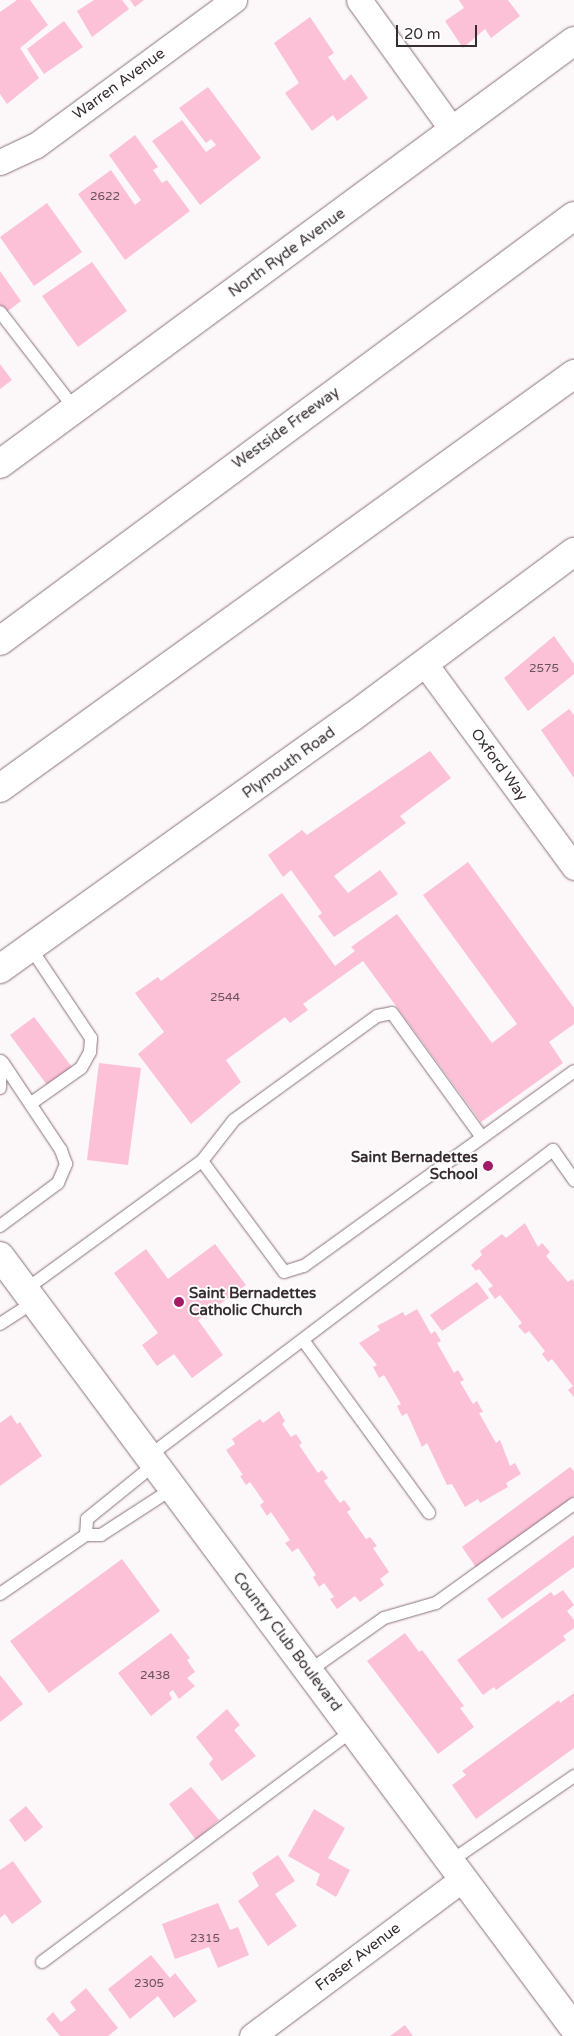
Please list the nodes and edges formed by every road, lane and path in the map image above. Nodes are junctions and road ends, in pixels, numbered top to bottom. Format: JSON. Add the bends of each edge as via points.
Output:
{"nodes":[{"id":1,"x":234,"y":0,"type":"edge"},
{"id":2,"x":359,"y":0,"type":"edge"},
{"id":3,"x":574,"y":41,"type":"edge"},
{"id":4,"x":453,"y":130,"type":"junction"},
{"id":5,"x":0,"y":162,"type":"edge"},
{"id":6,"x":574,"y":216,"type":"edge"},
{"id":7,"x":0,"y":312,"type":"edge"},
{"id":8,"x":574,"y":374,"type":"edge"},
{"id":9,"x":75,"y":409,"type":"junction"},
{"id":10,"x":0,"y":464,"type":"edge"},
{"id":11,"x":574,"y":552,"type":"edge"},
{"id":12,"x":0,"y":641,"type":"edge"},
{"id":13,"x":425,"y":664,"type":"junction"},
{"id":14,"x":0,"y":788,"type":"edge"},
{"id":15,"x":574,"y":867,"type":"edge"},
{"id":16,"x":30,"y":948,"type":"junction"},
{"id":17,"x":0,"y":969,"type":"edge"},
{"id":18,"x":1,"y":1061,"type":"edge"},
{"id":19,"x":574,"y":1071,"type":"edge"},
{"id":20,"x":0,"y":1088,"type":"edge"},
{"id":21,"x":30,"y":1104,"type":"junction"},
{"id":22,"x":481,"y":1136,"type":"junction"},
{"id":23,"x":202,"y":1161,"type":"junction"},
{"id":24,"x":574,"y":1180,"type":"edge"},
{"id":25,"x":0,"y":1226,"type":"edge"},
{"id":26,"x":0,"y":1256,"type":"edge"},
{"id":27,"x":30,"y":1296,"type":"junction"},
{"id":28,"x":0,"y":1324,"type":"edge"},
{"id":29,"x":303,"y":1340,"type":"junction"},
{"id":30,"x":152,"y":1460,"type":"junction"},
{"id":31,"x":172,"y":1489,"type":"junction"},
{"id":32,"x":574,"y":1504,"type":"edge"},
{"id":33,"x":429,"y":1514,"type":"dead end"},
{"id":34,"x":86,"y":1535,"type":"junction"},
{"id":35,"x":0,"y":1594,"type":"edge"},
{"id":36,"x":309,"y":1671,"type":"junction"},
{"id":37,"x":353,"y":1730,"type":"junction"},
{"id":38,"x":574,"y":1776,"type":"edge"},
{"id":39,"x":457,"y":1870,"type":"junction"},
{"id":40,"x":42,"y":1962,"type":"dead end"},
{"id":41,"x":574,"y":2028,"type":"edge"},
{"id":42,"x":252,"y":2036,"type":"edge"}],
"edges":[{"from":1,"to":5,"type":"street","name":"Warren Avenue","via":[[35,146]]},
{"from":2,"to":4,"type":"street"},
{"from":3,"to":4,"type":"main road","name":"North Ryde Avenue"},
{"from":4,"to":9,"type":"main road","name":"North Ryde Avenue"},
{"from":6,"to":12,"type":"main road","name":"Westside Freeway"},
{"from":7,"to":9,"type":"lane"},
{"from":8,"to":14,"type":"main road"},
{"from":9,"to":10,"type":"main road","name":"North Ryde Avenue"},
{"from":11,"to":13,"type":"main road","name":"Plymouth Road"},
{"from":13,"to":15,"type":"street","name":"Oxford Way"},
{"from":13,"to":16,"type":"main road","name":"Plymouth Road"},
{"from":16,"to":17,"type":"main road","name":"Plymouth Road"},
{"from":16,"to":21,"type":"lane","via":[[91,1038],[90,1052],[80,1068]]},
{"from":18,"to":20,"type":"lane"},
{"from":18,"to":21,"type":"lane"},
{"from":19,"to":22,"type":"lane"},
{"from":21,"to":25,"type":"lane","via":[[61,1150],[66,1164],[58,1183]]},
{"from":22,"to":23,"type":"lane","via":[[304,1266],[284,1272]]},
{"from":22,"to":23,"type":"lane","via":[[392,1013],[377,1016],[234,1120]]},
{"from":23,"to":27,"type":"lane"},
{"from":24,"to":29,"type":"lane","via":[[553,1150]]},
{"from":26,"to":27,"type":"main road","name":"Country Club Boulevard"},
{"from":27,"to":28,"type":"lane"},
{"from":27,"to":30,"type":"main road","name":"Country Club Boulevard"},
{"from":29,"to":30,"type":"lane"},
{"from":29,"to":33,"type":"lane"},
{"from":30,"to":31,"type":"main road","name":"Country Club Boulevard"},
{"from":30,"to":34,"type":"lane","via":[[87,1519]]},
{"from":31,"to":34,"type":"lane","via":[[100,1535]]},
{"from":31,"to":36,"type":"main road","name":"Country Club Boulevard"},
{"from":32,"to":36,"type":"lane","via":[[436,1603],[384,1618]]},
{"from":34,"to":35,"type":"lane"},
{"from":36,"to":37,"type":"main road","name":"Country Club Boulevard"},
{"from":37,"to":39,"type":"main road","name":"Country Club Boulevard"},
{"from":37,"to":40,"type":"lane"},
{"from":38,"to":39,"type":"lane"},
{"from":39,"to":41,"type":"main road","name":"Country Club Boulevard"},
{"from":39,"to":42,"type":"street","name":"Fraser Avenue"}]}
